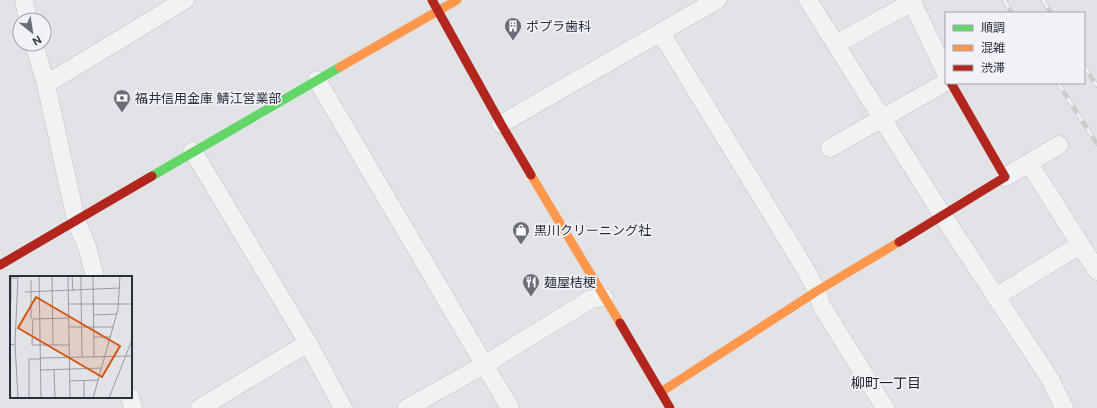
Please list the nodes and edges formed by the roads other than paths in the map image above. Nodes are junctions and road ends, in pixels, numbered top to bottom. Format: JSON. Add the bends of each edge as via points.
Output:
{"nodes":[{"id":1,"x":24,"y":0,"type":"edge"},
{"id":2,"x":185,"y":0,"type":"edge"},
{"id":3,"x":432,"y":0,"type":"edge"},
{"id":4,"x":457,"y":0,"type":"edge"},
{"id":5,"x":717,"y":0,"type":"edge"},
{"id":6,"x":808,"y":0,"type":"edge"},
{"id":7,"x":911,"y":1,"type":"edge"},
{"id":8,"x":26,"y":12,"type":"edge"},
{"id":9,"x":438,"y":12,"type":"junction"},
{"id":10,"x":661,"y":33,"type":"junction"},
{"id":11,"x":836,"y":44,"type":"junction"},
{"id":12,"x":36,"y":52,"type":"edge"},
{"id":13,"x":945,"y":70,"type":"edge"},
{"id":14,"x":317,"y":80,"type":"junction"},
{"id":15,"x":945,"y":83,"type":"edge"},
{"id":16,"x":46,"y":84,"type":"junction"},
{"id":17,"x":952,"y":84,"type":"edge"},
{"id":18,"x":882,"y":117,"type":"junction"},
{"id":19,"x":501,"y":124,"type":"junction"},
{"id":20,"x":1059,"y":145,"type":"dead end"},
{"id":21,"x":830,"y":148,"type":"dead end"},
{"id":22,"x":193,"y":151,"type":"junction"},
{"id":23,"x":1029,"y":163,"type":"junction"},
{"id":24,"x":1005,"y":177,"type":"junction"},
{"id":25,"x":943,"y":216,"type":"junction"},
{"id":26,"x":76,"y":220,"type":"junction"},
{"id":27,"x":1080,"y":245,"type":"junction"},
{"id":28,"x":0,"y":265,"type":"edge"},
{"id":29,"x":1097,"y":271,"type":"edge"},
{"id":30,"x":95,"y":276,"type":"edge"},
{"id":31,"x":817,"y":291,"type":"junction"},
{"id":32,"x":604,"y":297,"type":"junction"},
{"id":33,"x":995,"y":297,"type":"junction"},
{"id":34,"x":308,"y":343,"type":"junction"},
{"id":35,"x":484,"y":365,"type":"junction"},
{"id":36,"x":661,"y":392,"type":"junction"},
{"id":37,"x":130,"y":398,"type":"edge"},
{"id":38,"x":134,"y":408,"type":"edge"},
{"id":39,"x":200,"y":408,"type":"edge"},
{"id":40,"x":343,"y":408,"type":"edge"},
{"id":41,"x":407,"y":408,"type":"edge"},
{"id":42,"x":510,"y":408,"type":"edge"},
{"id":43,"x":670,"y":408,"type":"edge"},
{"id":44,"x":885,"y":408,"type":"edge"},
{"id":45,"x":1064,"y":408,"type":"edge"}],
"edges":[{"from":1,"to":8,"type":"street"},
{"from":2,"to":16,"type":"street"},
{"from":3,"to":9,"type":"street"},
{"from":4,"to":9,"type":"street"},
{"from":5,"to":10,"type":"street"},
{"from":6,"to":11,"type":"street"},
{"from":7,"to":11,"type":"street"},
{"from":7,"to":13,"type":"street"},
{"from":9,"to":14,"type":"street"},
{"from":9,"to":19,"type":"street"},
{"from":10,"to":19,"type":"street"},
{"from":10,"to":31,"type":"street"},
{"from":11,"to":18,"type":"street"},
{"from":12,"to":16,"type":"street"},
{"from":14,"to":22,"type":"street"},
{"from":14,"to":35,"type":"street"},
{"from":15,"to":18,"type":"street"},
{"from":16,"to":26,"type":"street"},
{"from":17,"to":24,"type":"street"},
{"from":18,"to":21,"type":"street"},
{"from":18,"to":25,"type":"street"},
{"from":19,"to":32,"type":"street"},
{"from":20,"to":23,"type":"street"},
{"from":22,"to":26,"type":"street"},
{"from":22,"to":34,"type":"street"},
{"from":23,"to":24,"type":"street"},
{"from":23,"to":27,"type":"street"},
{"from":24,"to":25,"type":"street"},
{"from":25,"to":31,"type":"street"},
{"from":25,"to":33,"type":"street"},
{"from":26,"to":28,"type":"street"},
{"from":26,"to":30,"type":"street"},
{"from":27,"to":29,"type":"street"},
{"from":27,"to":33,"type":"street"},
{"from":31,"to":36,"type":"street"},
{"from":31,"to":44,"type":"street","via":[[821,305]]},
{"from":32,"to":35,"type":"street","via":[[590,299]]},
{"from":32,"to":36,"type":"street"},
{"from":33,"to":45,"type":"street","via":[[1050,379]]},
{"from":34,"to":39,"type":"street"},
{"from":34,"to":40,"type":"street"},
{"from":35,"to":41,"type":"street"},
{"from":35,"to":42,"type":"street"},
{"from":36,"to":43,"type":"street"},
{"from":37,"to":38,"type":"street"}]}
